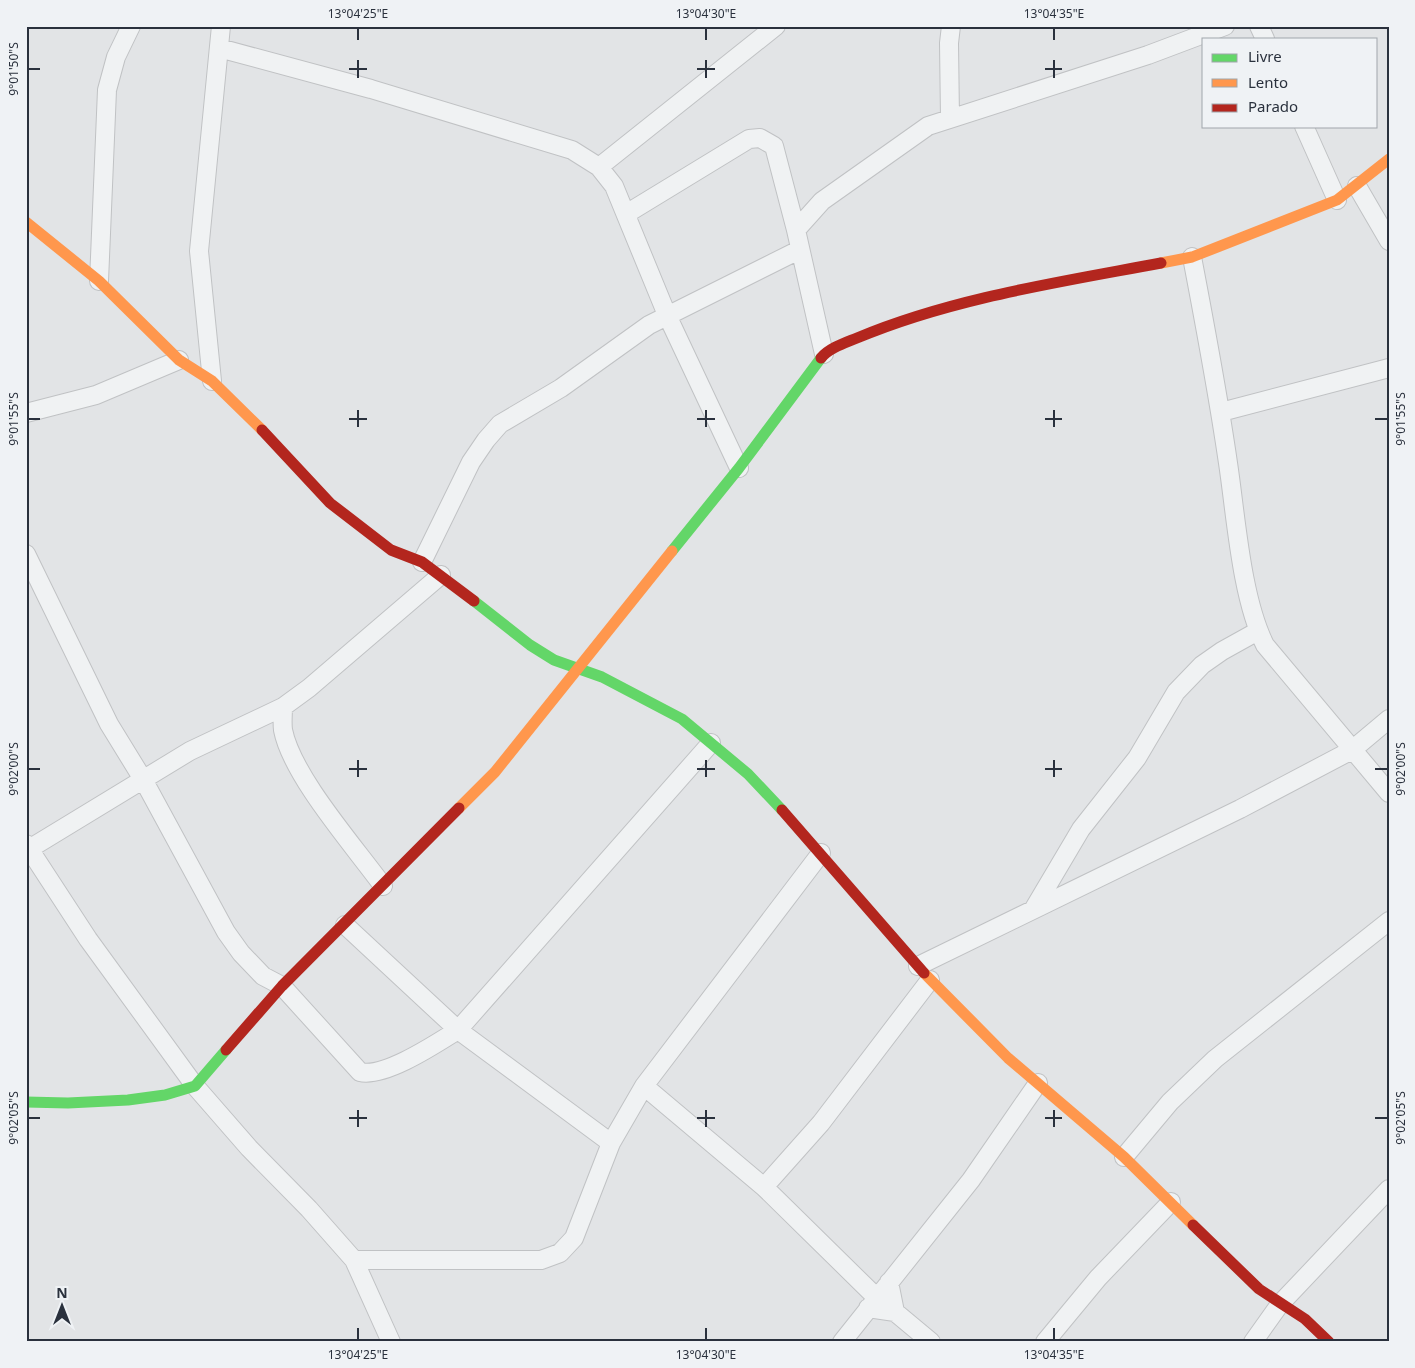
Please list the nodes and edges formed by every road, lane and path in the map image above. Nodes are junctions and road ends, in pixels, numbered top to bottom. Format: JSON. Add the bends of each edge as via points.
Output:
{"nodes":[{"id":1,"x":131,"y":26,"type":"edge"},
{"id":2,"x":221,"y":26,"type":"edge"},
{"id":3,"x":776,"y":26,"type":"edge"},
{"id":4,"x":951,"y":26,"type":"edge"},
{"id":5,"x":1225,"y":26,"type":"edge"},
{"id":6,"x":1259,"y":26,"type":"edge"},
{"id":7,"x":1201,"y":30,"type":"edge"},
{"id":8,"x":1265,"y":38,"type":"edge"},
{"id":9,"x":219,"y":48,"type":"junction"},
{"id":10,"x":950,"y":119,"type":"junction"},
{"id":11,"x":1305,"y":128,"type":"edge"},
{"id":12,"x":1389,"y":159,"type":"edge"},
{"id":13,"x":599,"y":167,"type":"junction"},
{"id":14,"x":1357,"y":186,"type":"junction"},
{"id":15,"x":1337,"y":200,"type":"junction"},
{"id":16,"x":626,"y":214,"type":"junction"},
{"id":17,"x":26,"y":222,"type":"edge"},
{"id":18,"x":796,"y":230,"type":"junction"},
{"id":19,"x":1389,"y":241,"type":"edge"},
{"id":20,"x":799,"y":250,"type":"junction"},
{"id":21,"x":1192,"y":257,"type":"junction"},
{"id":22,"x":100,"y":281,"type":"junction"},
{"id":23,"x":667,"y":315,"type":"junction"},
{"id":24,"x":824,"y":354,"type":"junction"},
{"id":25,"x":179,"y":360,"type":"junction"},
{"id":26,"x":1389,"y":368,"type":"edge"},
{"id":27,"x":212,"y":381,"type":"junction"},
{"id":28,"x":1221,"y":412,"type":"junction"},
{"id":29,"x":26,"y":413,"type":"edge"},
{"id":30,"x":739,"y":468,"type":"junction"},
{"id":31,"x":26,"y":554,"type":"edge"},
{"id":32,"x":422,"y":562,"type":"junction"},
{"id":33,"x":441,"y":575,"type":"junction"},
{"id":34,"x":1258,"y":631,"type":"junction"},
{"id":35,"x":578,"y":670,"type":"junction"},
{"id":36,"x":283,"y":706,"type":"junction"},
{"id":37,"x":1389,"y":719,"type":"edge"},
{"id":38,"x":711,"y":743,"type":"junction"},
{"id":39,"x":1352,"y":750,"type":"junction"},
{"id":40,"x":144,"y":781,"type":"junction"},
{"id":41,"x":1389,"y":793,"type":"edge"},
{"id":42,"x":28,"y":847,"type":"edge"},
{"id":43,"x":821,"y":853,"type":"junction"},
{"id":44,"x":383,"y":886,"type":"junction"},
{"id":45,"x":1033,"y":910,"type":"junction"},
{"id":46,"x":1389,"y":921,"type":"edge"},
{"id":47,"x":345,"y":925,"type":"junction"},
{"id":48,"x":924,"y":973,"type":"junction"},
{"id":49,"x":282,"y":986,"type":"junction"},
{"id":50,"x":458,"y":1030,"type":"junction"},
{"id":51,"x":1038,"y":1083,"type":"junction"},
{"id":52,"x":195,"y":1086,"type":"junction"},
{"id":53,"x":644,"y":1086,"type":"junction"},
{"id":54,"x":26,"y":1102,"type":"edge"},
{"id":55,"x":611,"y":1143,"type":"junction"},
{"id":56,"x":1124,"y":1157,"type":"junction"},
{"id":57,"x":764,"y":1187,"type":"junction"},
{"id":58,"x":1389,"y":1189,"type":"edge"},
{"id":59,"x":1171,"y":1202,"type":"junction"},
{"id":60,"x":354,"y":1260,"type":"junction"},
{"id":61,"x":890,"y":1282,"type":"junction"},
{"id":62,"x":873,"y":1303,"type":"junction"},
{"id":63,"x":1280,"y":1304,"type":"junction"},
{"id":64,"x":896,"y":1312,"type":"junction"},
{"id":65,"x":391,"y":1342,"type":"edge"},
{"id":66,"x":842,"y":1342,"type":"edge"},
{"id":67,"x":931,"y":1342,"type":"edge"},
{"id":68,"x":1044,"y":1342,"type":"edge"},
{"id":69,"x":1253,"y":1342,"type":"edge"},
{"id":70,"x":1328,"y":1342,"type":"edge"}],
"edges":[{"from":1,"to":22,"type":"street","via":[[116,57],[107,90]]},
{"from":2,"to":9,"type":"street"},
{"from":3,"to":13,"type":"street"},
{"from":4,"to":10,"type":"street"},
{"from":5,"to":7,"type":"street"},
{"from":6,"to":8,"type":"street"},
{"from":7,"to":10,"type":"street","via":[[1148,55]]},
{"from":9,"to":13,"type":"street","via":[[371,89],[572,150]]},
{"from":9,"to":27,"type":"street","via":[[199,251]]},
{"from":10,"to":18,"type":"street","via":[[928,126],[908,139],[822,201]]},
{"from":11,"to":15,"type":"street"},
{"from":12,"to":14,"type":"street"},
{"from":13,"to":16,"type":"street","via":[[614,186]]},
{"from":14,"to":15,"type":"street"},
{"from":14,"to":19,"type":"street"},
{"from":15,"to":21,"type":"street"},
{"from":16,"to":18,"type":"street","via":[[749,138],[760,138],[774,146]]},
{"from":16,"to":23,"type":"street"},
{"from":17,"to":22,"type":"street"},
{"from":18,"to":20,"type":"street"},
{"from":20,"to":23,"type":"street"},
{"from":20,"to":24,"type":"street"},
{"from":21,"to":24,"type":"street","via":[[1035,287],[897,321],[840,344]]},
{"from":21,"to":28,"type":"street"},
{"from":22,"to":25,"type":"street"},
{"from":23,"to":30,"type":"street"},
{"from":23,"to":32,"type":"street","via":[[634,334],[561,388],[500,424],[471,462]]},
{"from":24,"to":30,"type":"street"},
{"from":25,"to":27,"type":"street"},
{"from":25,"to":29,"type":"street","via":[[96,395]]},
{"from":26,"to":28,"type":"street"},
{"from":27,"to":32,"type":"street","via":[[330,503],[391,550]]},
{"from":28,"to":34,"type":"street","via":[[1242,555]]},
{"from":30,"to":35,"type":"street"},
{"from":31,"to":40,"type":"street","via":[[108,724]]},
{"from":32,"to":33,"type":"street"},
{"from":33,"to":35,"type":"street","via":[[530,645]]},
{"from":33,"to":36,"type":"street","via":[[309,688]]},
{"from":34,"to":39,"type":"street","via":[[1265,645]]},
{"from":34,"to":45,"type":"street","via":[[1202,665],[1176,692],[1137,758],[1081,829]]},
{"from":35,"to":38,"type":"street","via":[[602,677],[682,719]]},
{"from":35,"to":44,"type":"street","via":[[495,772]]},
{"from":36,"to":40,"type":"street","via":[[190,751]]},
{"from":36,"to":44,"type":"street","via":[[282,728],[288,746],[310,786]]},
{"from":37,"to":39,"type":"street"},
{"from":38,"to":43,"type":"street","via":[[748,774]]},
{"from":38,"to":50,"type":"street"},
{"from":39,"to":41,"type":"street"},
{"from":39,"to":45,"type":"street","via":[[1240,809]]},
{"from":40,"to":42,"type":"street"},
{"from":40,"to":49,"type":"street","via":[[226,932],[263,976]]},
{"from":42,"to":52,"type":"street","via":[[88,939]]},
{"from":43,"to":48,"type":"street"},
{"from":43,"to":53,"type":"street"},
{"from":44,"to":47,"type":"street"},
{"from":45,"to":48,"type":"street"},
{"from":46,"to":56,"type":"street","via":[[1215,1059],[1170,1102]]},
{"from":47,"to":49,"type":"street"},
{"from":47,"to":50,"type":"street"},
{"from":48,"to":51,"type":"street","via":[[1008,1058]]},
{"from":48,"to":57,"type":"street","via":[[878,1051],[821,1123]]},
{"from":49,"to":50,"type":"street","via":[[360,1072],[368,1074],[404,1060]]},
{"from":49,"to":52,"type":"street"},
{"from":50,"to":55,"type":"street"},
{"from":51,"to":56,"type":"street"},
{"from":51,"to":61,"type":"street","via":[[971,1180]]},
{"from":52,"to":54,"type":"street","via":[[165,1095],[128,1100],[68,1104]]},
{"from":52,"to":60,"type":"street"},
{"from":53,"to":55,"type":"street"},
{"from":53,"to":57,"type":"street"},
{"from":55,"to":60,"type":"street","via":[[574,1238],[560,1253],[542,1260]]},
{"from":56,"to":59,"type":"street"},
{"from":57,"to":62,"type":"street"},
{"from":58,"to":63,"type":"street"},
{"from":59,"to":63,"type":"street","via":[[1259,1289]]},
{"from":59,"to":68,"type":"street","via":[[1098,1278]]},
{"from":60,"to":65,"type":"street"},
{"from":61,"to":62,"type":"street"},
{"from":61,"to":64,"type":"street"},
{"from":62,"to":64,"type":"street"},
{"from":62,"to":66,"type":"street"},
{"from":63,"to":69,"type":"street"},
{"from":63,"to":70,"type":"street","via":[[1302,1315]]},
{"from":64,"to":67,"type":"street"}]}
